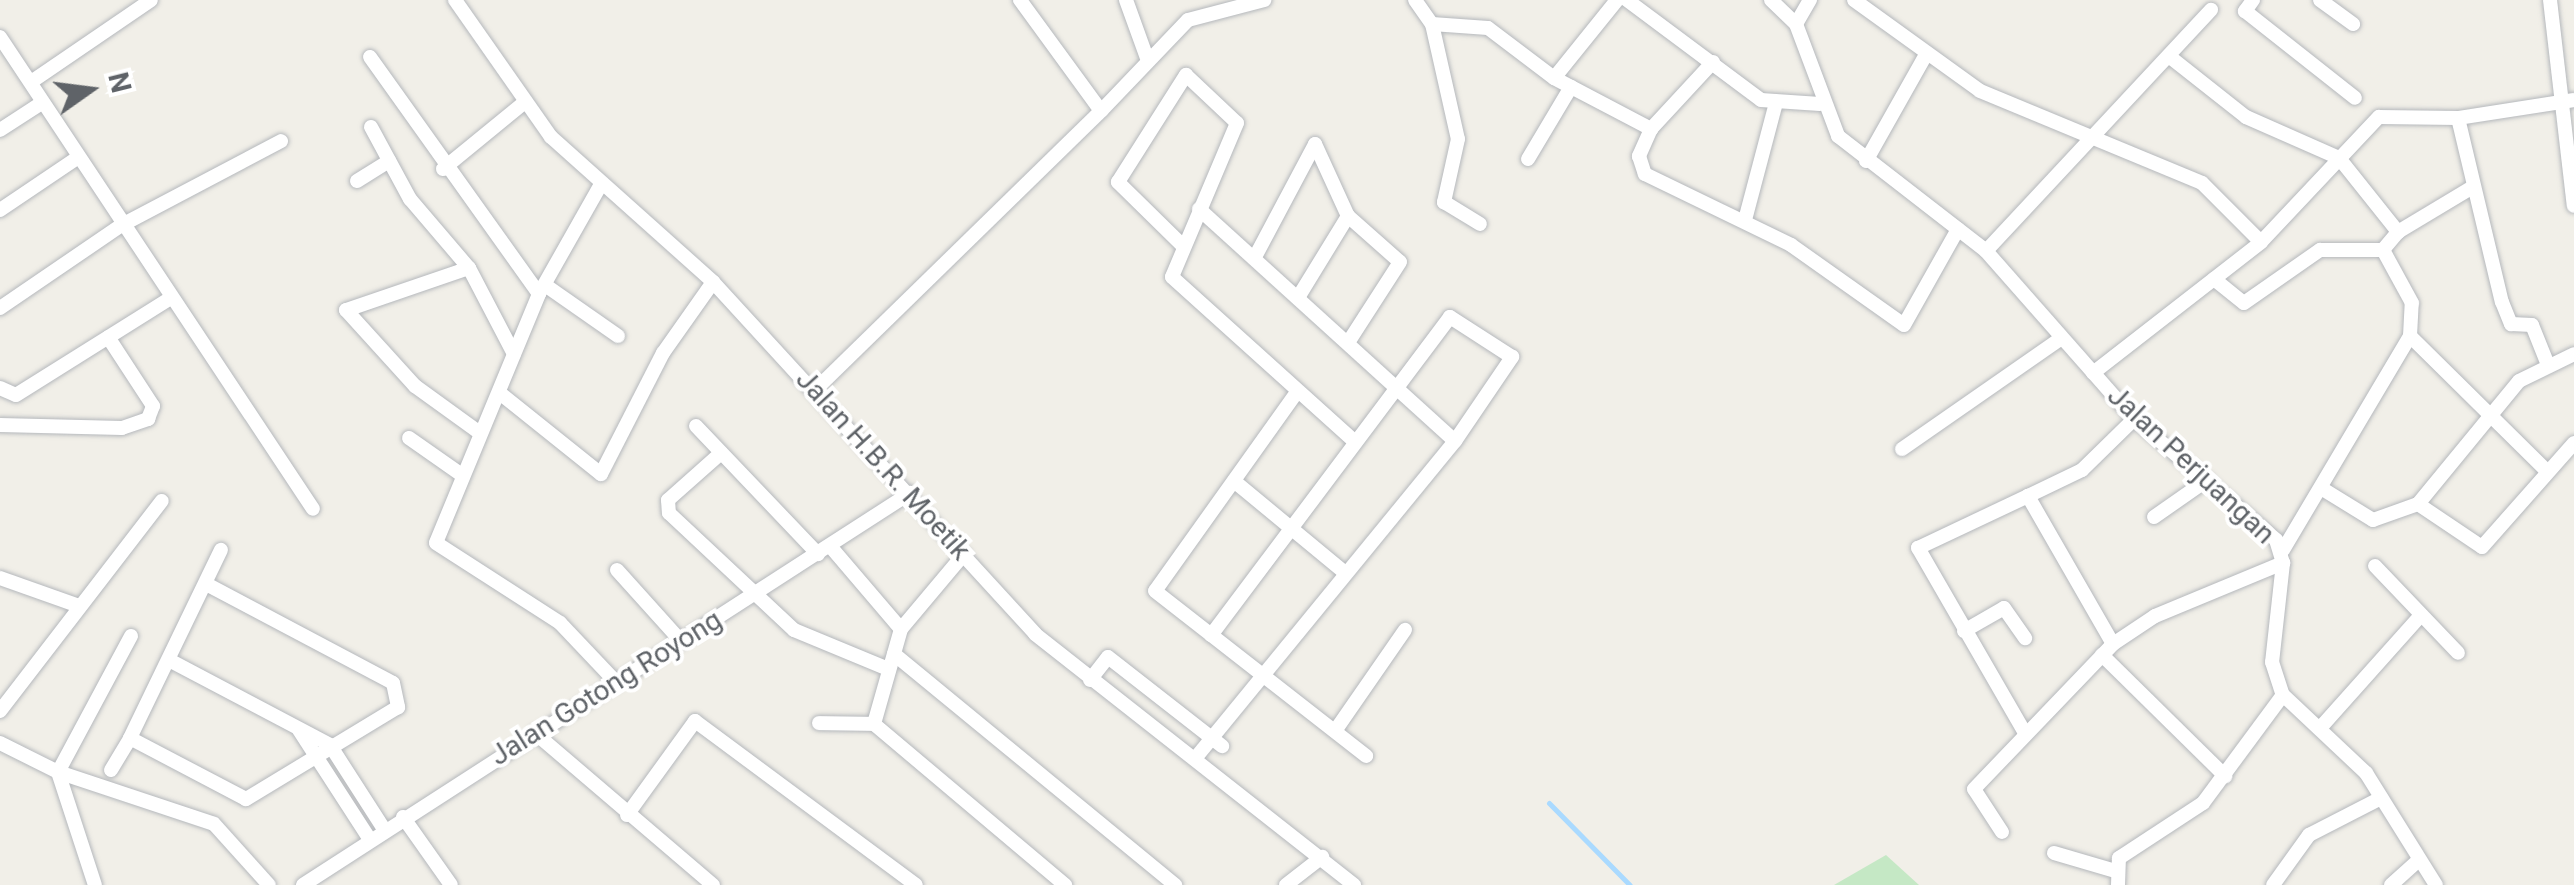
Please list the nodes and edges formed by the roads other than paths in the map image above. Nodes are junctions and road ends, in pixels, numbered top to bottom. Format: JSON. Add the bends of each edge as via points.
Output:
{"nodes":[{"id":1,"x":151,"y":0,"type":"edge"},
{"id":2,"x":456,"y":0,"type":"edge"},
{"id":3,"x":1020,"y":0,"type":"edge"},
{"id":4,"x":1126,"y":0,"type":"edge"},
{"id":5,"x":1193,"y":0,"type":"edge"},
{"id":6,"x":1264,"y":0,"type":"edge"},
{"id":7,"x":1415,"y":0,"type":"edge"},
{"id":8,"x":1617,"y":0,"type":"edge"},
{"id":9,"x":1627,"y":0,"type":"edge"},
{"id":10,"x":1771,"y":0,"type":"edge"},
{"id":11,"x":1810,"y":0,"type":"edge"},
{"id":12,"x":1854,"y":0,"type":"edge"},
{"id":13,"x":2254,"y":0,"type":"edge"},
{"id":14,"x":2320,"y":0,"type":"edge"},
{"id":15,"x":2550,"y":0,"type":"edge"},
{"id":16,"x":2211,"y":10,"type":"dead end"},
{"id":17,"x":1194,"y":16,"type":"junction"},
{"id":18,"x":1432,"y":24,"type":"junction"},
{"id":19,"x":1796,"y":24,"type":"junction"},
{"id":20,"x":2353,"y":24,"type":"dead end"},
{"id":21,"x":1,"y":41,"type":"edge"},
{"id":22,"x":370,"y":57,"type":"dead end"},
{"id":23,"x":2170,"y":57,"type":"junction"},
{"id":24,"x":1148,"y":58,"type":"junction"},
{"id":25,"x":1924,"y":58,"type":"junction"},
{"id":26,"x":1712,"y":62,"type":"junction"},
{"id":27,"x":1554,"y":78,"type":"junction"},
{"id":28,"x":31,"y":82,"type":"junction"},
{"id":29,"x":1571,"y":87,"type":"junction"},
{"id":30,"x":2355,"y":98,"type":"dead end"},
{"id":31,"x":2569,"y":101,"type":"edge"},
{"id":32,"x":524,"y":102,"type":"junction"},
{"id":33,"x":1776,"y":103,"type":"junction"},
{"id":34,"x":40,"y":104,"type":"junction"},
{"id":35,"x":1820,"y":104,"type":"junction"},
{"id":36,"x":1101,"y":111,"type":"junction"},
{"id":37,"x":2458,"y":118,"type":"junction"},
{"id":38,"x":371,"y":127,"type":"dead end"},
{"id":39,"x":1651,"y":129,"type":"junction"},
{"id":40,"x":0,"y":130,"type":"edge"},
{"id":41,"x":2093,"y":140,"type":"junction"},
{"id":42,"x":281,"y":141,"type":"dead end"},
{"id":43,"x":76,"y":158,"type":"junction"},
{"id":44,"x":1528,"y":158,"type":"dead end"},
{"id":45,"x":2340,"y":158,"type":"junction"},
{"id":46,"x":389,"y":162,"type":"junction"},
{"id":47,"x":1866,"y":162,"type":"junction"},
{"id":48,"x":443,"y":169,"type":"junction"},
{"id":49,"x":357,"y":181,"type":"dead end"},
{"id":50,"x":600,"y":186,"type":"junction"},
{"id":51,"x":2473,"y":187,"type":"junction"},
{"id":52,"x":2574,"y":206,"type":"edge"},
{"id":53,"x":1199,"y":208,"type":"junction"},
{"id":54,"x":0,"y":210,"type":"edge"},
{"id":55,"x":1348,"y":216,"type":"junction"},
{"id":56,"x":1745,"y":220,"type":"junction"},
{"id":57,"x":1480,"y":224,"type":"dead end"},
{"id":58,"x":120,"y":226,"type":"junction"},
{"id":59,"x":1958,"y":229,"type":"junction"},
{"id":60,"x":2398,"y":232,"type":"junction"},
{"id":61,"x":2261,"y":242,"type":"junction"},
{"id":62,"x":1182,"y":245,"type":"junction"},
{"id":63,"x":1986,"y":250,"type":"junction"},
{"id":64,"x":2383,"y":250,"type":"junction"},
{"id":65,"x":1255,"y":257,"type":"junction"},
{"id":66,"x":470,"y":268,"type":"junction"},
{"id":67,"x":2214,"y":279,"type":"junction"},
{"id":68,"x":713,"y":282,"type":"junction"},
{"id":69,"x":542,"y":290,"type":"junction"},
{"id":70,"x":1298,"y":296,"type":"junction"},
{"id":71,"x":170,"y":298,"type":"junction"},
{"id":72,"x":2,"y":301,"type":"edge"},
{"id":73,"x":618,"y":336,"type":"dead end"},
{"id":74,"x":2410,"y":336,"type":"junction"},
{"id":75,"x":108,"y":337,"type":"junction"},
{"id":76,"x":2060,"y":339,"type":"junction"},
{"id":77,"x":1349,"y":341,"type":"junction"},
{"id":78,"x":514,"y":354,"type":"junction"},
{"id":79,"x":2574,"y":354,"type":"edge"},
{"id":80,"x":2548,"y":365,"type":"junction"},
{"id":81,"x":2093,"y":373,"type":"junction"},
{"id":82,"x":1400,"y":386,"type":"junction"},
{"id":83,"x":0,"y":388,"type":"edge"},
{"id":84,"x":816,"y":390,"type":"junction"},
{"id":85,"x":1297,"y":392,"type":"junction"},
{"id":86,"x":500,"y":394,"type":"junction"},
{"id":87,"x":2134,"y":419,"type":"junction"},
{"id":88,"x":2489,"y":419,"type":"junction"},
{"id":89,"x":0,"y":425,"type":"edge"},
{"id":90,"x":696,"y":426,"type":"dead end"},
{"id":91,"x":480,"y":433,"type":"junction"},
{"id":92,"x":409,"y":438,"type":"dead end"},
{"id":93,"x":1354,"y":441,"type":"junction"},
{"id":94,"x":1456,"y":441,"type":"junction"},
{"id":95,"x":2574,"y":443,"type":"edge"},
{"id":96,"x":1902,"y":449,"type":"dead end"},
{"id":97,"x":721,"y":453,"type":"junction"},
{"id":98,"x":2545,"y":469,"type":"junction"},
{"id":99,"x":459,"y":473,"type":"junction"},
{"id":100,"x":1234,"y":480,"type":"junction"},
{"id":101,"x":2207,"y":480,"type":"junction"},
{"id":102,"x":2321,"y":488,"type":"junction"},
{"id":103,"x":910,"y":493,"type":"junction"},
{"id":104,"x":2028,"y":496,"type":"junction"},
{"id":105,"x":162,"y":501,"type":"dead end"},
{"id":106,"x":2418,"y":504,"type":"junction"},
{"id":107,"x":312,"y":509,"type":"dead end"},
{"id":108,"x":2154,"y":517,"type":"dead end"},
{"id":109,"x":1294,"y":530,"type":"junction"},
{"id":110,"x":220,"y":550,"type":"dead end"},
{"id":111,"x":824,"y":550,"type":"junction"},
{"id":112,"x":964,"y":554,"type":"junction"},
{"id":113,"x":2283,"y":557,"type":"junction"},
{"id":114,"x":2375,"y":566,"type":"dead end"},
{"id":115,"x":617,"y":570,"type":"dead end"},
{"id":116,"x":1344,"y":572,"type":"junction"},
{"id":117,"x":0,"y":578,"type":"edge"},
{"id":118,"x":210,"y":586,"type":"junction"},
{"id":119,"x":750,"y":597,"type":"junction"},
{"id":120,"x":79,"y":606,"type":"junction"},
{"id":121,"x":2420,"y":615,"type":"junction"},
{"id":122,"x":901,"y":629,"type":"junction"},
{"id":123,"x":1405,"y":630,"type":"dead end"},
{"id":124,"x":1964,"y":630,"type":"junction"},
{"id":125,"x":1211,"y":635,"type":"junction"},
{"id":126,"x":131,"y":636,"type":"dead end"},
{"id":127,"x":2025,"y":638,"type":"dead end"},
{"id":128,"x":681,"y":640,"type":"junction"},
{"id":129,"x":2108,"y":650,"type":"junction"},
{"id":130,"x":2458,"y":653,"type":"dead end"},
{"id":131,"x":894,"y":654,"type":"junction"},
{"id":132,"x":169,"y":660,"type":"junction"},
{"id":133,"x":888,"y":669,"type":"junction"},
{"id":134,"x":1268,"y":678,"type":"junction"},
{"id":135,"x":1090,"y":680,"type":"junction"},
{"id":136,"x":616,"y":682,"type":"junction"},
{"id":137,"x":2284,"y":695,"type":"junction"},
{"id":138,"x":0,"y":711,"type":"edge"},
{"id":139,"x":819,"y":723,"type":"dead end"},
{"id":140,"x":874,"y":724,"type":"junction"},
{"id":141,"x":296,"y":726,"type":"junction"},
{"id":142,"x":2320,"y":727,"type":"junction"},
{"id":143,"x":1335,"y":732,"type":"junction"},
{"id":144,"x":535,"y":733,"type":"junction"},
{"id":145,"x":2025,"y":733,"type":"junction"},
{"id":146,"x":130,"y":738,"type":"junction"},
{"id":147,"x":1216,"y":741,"type":"junction"},
{"id":148,"x":0,"y":744,"type":"edge"},
{"id":149,"x":330,"y":745,"type":"junction"},
{"id":150,"x":316,"y":756,"type":"junction"},
{"id":151,"x":1366,"y":756,"type":"dead end"},
{"id":152,"x":1203,"y":759,"type":"junction"},
{"id":153,"x":111,"y":770,"type":"dead end"},
{"id":154,"x":58,"y":772,"type":"junction"},
{"id":155,"x":2225,"y":776,"type":"junction"},
{"id":156,"x":2381,"y":798,"type":"junction"},
{"id":157,"x":627,"y":815,"type":"junction"},
{"id":158,"x":403,"y":817,"type":"junction"},
{"id":159,"x":384,"y":829,"type":"junction"},
{"id":160,"x":2002,"y":832,"type":"dead end"},
{"id":161,"x":369,"y":838,"type":"junction"},
{"id":162,"x":2054,"y":852,"type":"dead end"},
{"id":163,"x":1322,"y":857,"type":"junction"},
{"id":164,"x":2418,"y":861,"type":"junction"},
{"id":165,"x":2116,"y":878,"type":"edge"},
{"id":166,"x":311,"y":883,"type":"edge"},
{"id":167,"x":95,"y":885,"type":"edge"},
{"id":168,"x":269,"y":885,"type":"edge"},
{"id":169,"x":452,"y":885,"type":"edge"},
{"id":170,"x":713,"y":885,"type":"edge"},
{"id":171,"x":916,"y":885,"type":"edge"},
{"id":172,"x":1065,"y":885,"type":"edge"},
{"id":173,"x":1175,"y":885,"type":"edge"},
{"id":174,"x":1286,"y":885,"type":"edge"},
{"id":175,"x":1354,"y":885,"type":"edge"},
{"id":176,"x":2273,"y":885,"type":"edge"},
{"id":177,"x":2391,"y":885,"type":"edge"},
{"id":178,"x":2436,"y":885,"type":"edge"}],
"edges":[{"from":1,"to":28,"type":"street"},
{"from":2,"to":32,"type":"street","name":"Jalan H.B.R. Moetik"},
{"from":3,"to":36,"type":"street"},
{"from":4,"to":24,"type":"street"},
{"from":5,"to":17,"type":"street"},
{"from":6,"to":17,"type":"street"},
{"from":7,"to":18,"type":"street"},
{"from":8,"to":27,"type":"street"},
{"from":9,"to":26,"type":"street"},
{"from":10,"to":19,"type":"street","name":"Jalan Perjuangan"},
{"from":11,"to":19,"type":"street"},
{"from":12,"to":25,"type":"street"},
{"from":13,"to":30,"type":"street","via":[[2245,12]]},
{"from":14,"to":20,"type":"street"},
{"from":15,"to":31,"type":"street"},
{"from":16,"to":23,"type":"street"},
{"from":17,"to":24,"type":"street"},
{"from":18,"to":27,"type":"street","via":[[1488,28]]},
{"from":18,"to":57,"type":"street","via":[[1458,139],[1444,202]]},
{"from":19,"to":35,"type":"street","name":"Jalan Perjuangan"},
{"from":21,"to":28,"type":"street"},
{"from":22,"to":48,"type":"street"},
{"from":23,"to":41,"type":"street"},
{"from":23,"to":45,"type":"street","via":[[2246,117]]},
{"from":24,"to":36,"type":"street"},
{"from":25,"to":41,"type":"street","via":[[2016,111]]},
{"from":25,"to":47,"type":"street"},
{"from":26,"to":33,"type":"street"},
{"from":26,"to":39,"type":"street"},
{"from":27,"to":29,"type":"street"},
{"from":28,"to":34,"type":"street"},
{"from":29,"to":39,"type":"street"},
{"from":29,"to":44,"type":"street"},
{"from":31,"to":37,"type":"street"},
{"from":31,"to":52,"type":"street"},
{"from":32,"to":48,"type":"street"},
{"from":32,"to":50,"type":"street","name":"Jalan H.B.R. Moetik"},
{"from":33,"to":35,"type":"street"},
{"from":33,"to":56,"type":"street"},
{"from":34,"to":40,"type":"street"},
{"from":34,"to":43,"type":"street"},
{"from":35,"to":47,"type":"street","name":"Jalan Perjuangan"},
{"from":36,"to":84,"type":"street"},
{"from":37,"to":45,"type":"street","via":[[2379,117]]},
{"from":37,"to":51,"type":"street"},
{"from":38,"to":46,"type":"street"},
{"from":39,"to":56,"type":"street","via":[[1638,156],[1645,174]]},
{"from":41,"to":61,"type":"street","via":[[2202,183]]},
{"from":41,"to":63,"type":"street"},
{"from":42,"to":58,"type":"street"},
{"from":43,"to":54,"type":"street"},
{"from":43,"to":58,"type":"street"},
{"from":45,"to":60,"type":"street"},
{"from":45,"to":61,"type":"street"},
{"from":46,"to":49,"type":"street"},
{"from":46,"to":66,"type":"street"},
{"from":47,"to":59,"type":"street","name":"Jalan Perjuangan"},
{"from":48,"to":69,"type":"street"},
{"from":50,"to":68,"type":"street","name":"Jalan H.B.R. Moetik"},
{"from":50,"to":69,"type":"street"},
{"from":51,"to":60,"type":"street"},
{"from":51,"to":80,"type":"street","via":[[2510,324],[2532,326]]},
{"from":53,"to":62,"type":"street"},
{"from":53,"to":62,"type":"street","via":[[1237,122],[1186,75],[1118,182]]},
{"from":53,"to":65,"type":"street"},
{"from":55,"to":65,"type":"street","via":[[1312,145]]},
{"from":55,"to":70,"type":"street"},
{"from":55,"to":77,"type":"street","via":[[1401,265]]},
{"from":56,"to":59,"type":"street","via":[[1904,325]]},
{"from":58,"to":71,"type":"street"},
{"from":58,"to":72,"type":"street"},
{"from":59,"to":63,"type":"street","name":"Jalan Perjuangan"},
{"from":60,"to":64,"type":"street"},
{"from":61,"to":67,"type":"street"},
{"from":62,"to":85,"type":"street","via":[[1173,278]]},
{"from":63,"to":76,"type":"street","name":"Jalan Perjuangan"},
{"from":64,"to":67,"type":"street","via":[[2320,250],[2244,303]]},
{"from":64,"to":74,"type":"street","via":[[2412,303]]},
{"from":65,"to":70,"type":"street"},
{"from":66,"to":78,"type":"street"},
{"from":66,"to":91,"type":"street","via":[[346,310],[414,386]]},
{"from":67,"to":81,"type":"street"},
{"from":68,"to":84,"type":"street","name":"Jalan H.B.R. Moetik"},
{"from":68,"to":86,"type":"street","via":[[663,353],[602,474]]},
{"from":69,"to":73,"type":"street"},
{"from":69,"to":78,"type":"street"},
{"from":70,"to":77,"type":"street"},
{"from":71,"to":75,"type":"street"},
{"from":71,"to":107,"type":"street"},
{"from":74,"to":88,"type":"street"},
{"from":74,"to":102,"type":"street","via":[[2364,400]]},
{"from":75,"to":83,"type":"street","via":[[16,396]]},
{"from":75,"to":89,"type":"street","via":[[153,406],[148,419],[122,428]]},
{"from":76,"to":81,"type":"street","name":"Jalan Perjuangan"},
{"from":76,"to":96,"type":"street"},
{"from":77,"to":82,"type":"street"},
{"from":78,"to":86,"type":"street"},
{"from":79,"to":80,"type":"street"},
{"from":80,"to":88,"type":"street","via":[[2519,380]]},
{"from":81,"to":87,"type":"street","name":"Jalan Perjuangan"},
{"from":82,"to":93,"type":"street"},
{"from":82,"to":94,"type":"street"},
{"from":82,"to":94,"type":"street","via":[[1454,316],[1512,357]]},
{"from":84,"to":103,"type":"street","name":"Jalan H.B.R. Moetik"},
{"from":85,"to":93,"type":"street"},
{"from":85,"to":100,"type":"street"},
{"from":86,"to":91,"type":"street"},
{"from":87,"to":101,"type":"street","name":"Jalan Perjuangan"},
{"from":87,"to":104,"type":"street","via":[[2082,470]]},
{"from":88,"to":98,"type":"street"},
{"from":88,"to":106,"type":"street"},
{"from":90,"to":97,"type":"street"},
{"from":91,"to":99,"type":"street"},
{"from":92,"to":99,"type":"street"},
{"from":93,"to":109,"type":"street"},
{"from":94,"to":116,"type":"street"},
{"from":95,"to":98,"type":"street"},
{"from":97,"to":111,"type":"street"},
{"from":97,"to":119,"type":"street","via":[[666,505]]},
{"from":98,"to":106,"type":"street","via":[[2478,548]]},
{"from":99,"to":136,"type":"street","via":[[438,550],[560,623]]},
{"from":100,"to":109,"type":"street"},
{"from":100,"to":125,"type":"street","via":[[1155,589]]},
{"from":101,"to":108,"type":"street"},
{"from":101,"to":113,"type":"street","name":"Jalan Perjuangan"},
{"from":102,"to":106,"type":"street","via":[[2372,520]]},
{"from":102,"to":113,"type":"street"},
{"from":103,"to":111,"type":"street","name":"Jalan Gotong Royong"},
{"from":103,"to":112,"type":"street","name":"Jalan H.B.R. Moetik"},
{"from":104,"to":124,"type":"street","via":[[1919,544]]},
{"from":104,"to":129,"type":"street"},
{"from":105,"to":120,"type":"street"},
{"from":109,"to":116,"type":"street"},
{"from":109,"to":125,"type":"street"},
{"from":110,"to":118,"type":"street"},
{"from":111,"to":119,"type":"street","name":"Jalan Gotong Royong"},
{"from":111,"to":122,"type":"street"},
{"from":112,"to":122,"type":"street"},
{"from":112,"to":135,"type":"street","name":"Jalan H.B.R. Moetik"},
{"from":113,"to":129,"type":"street","via":[[2155,616]]},
{"from":113,"to":137,"type":"street","name":"Jalan Perjuangan","via":[[2272,662]]},
{"from":114,"to":121,"type":"street"},
{"from":115,"to":128,"type":"street"},
{"from":116,"to":134,"type":"street"},
{"from":117,"to":120,"type":"street"},
{"from":118,"to":132,"type":"street"},
{"from":118,"to":149,"type":"street","via":[[398,688],[398,706]]},
{"from":119,"to":128,"type":"street","name":"Jalan Gotong Royong"},
{"from":119,"to":133,"type":"street","via":[[809,638]]},
{"from":120,"to":138,"type":"street"},
{"from":121,"to":130,"type":"street"},
{"from":121,"to":142,"type":"street"},
{"from":122,"to":131,"type":"street"},
{"from":123,"to":143,"type":"street"},
{"from":124,"to":127,"type":"street","via":[[2004,608]]},
{"from":124,"to":145,"type":"street"},
{"from":125,"to":134,"type":"street"},
{"from":126,"to":154,"type":"street"},
{"from":128,"to":136,"type":"street","name":"Jalan Gotong Royong"},
{"from":129,"to":145,"type":"street"},
{"from":129,"to":155,"type":"street"},
{"from":131,"to":133,"type":"street"},
{"from":131,"to":173,"type":"street"},
{"from":132,"to":141,"type":"street"},
{"from":132,"to":146,"type":"street"},
{"from":133,"to":140,"type":"street"},
{"from":134,"to":143,"type":"street"},
{"from":134,"to":147,"type":"street"},
{"from":135,"to":147,"type":"street","via":[[1108,657]]},
{"from":135,"to":152,"type":"street","name":"Jalan H.B.R. Moetik"},
{"from":136,"to":144,"type":"street","name":"Jalan Gotong Royong"},
{"from":137,"to":142,"type":"street"},
{"from":137,"to":155,"type":"street"},
{"from":139,"to":140,"type":"street"},
{"from":140,"to":172,"type":"street"},
{"from":141,"to":149,"type":"street"},
{"from":141,"to":150,"type":"street"},
{"from":142,"to":156,"type":"street"},
{"from":143,"to":151,"type":"street"},
{"from":144,"to":157,"type":"street"},
{"from":144,"to":158,"type":"street","name":"Jalan Gotong Royong"},
{"from":145,"to":160,"type":"street","via":[[1974,789]]},
{"from":146,"to":150,"type":"street","via":[[242,799]]},
{"from":146,"to":153,"type":"street"},
{"from":147,"to":152,"type":"street"},
{"from":148,"to":154,"type":"street"},
{"from":149,"to":150,"type":"street"},
{"from":149,"to":159,"type":"street"},
{"from":150,"to":161,"type":"street"},
{"from":152,"to":163,"type":"street","name":"Jalan H.B.R. Moetik"},
{"from":154,"to":167,"type":"street"},
{"from":154,"to":168,"type":"street","via":[[214,824]]},
{"from":155,"to":165,"type":"street"},
{"from":156,"to":164,"type":"street"},
{"from":156,"to":176,"type":"street","via":[[2309,834]]},
{"from":157,"to":170,"type":"street"},
{"from":157,"to":171,"type":"street","via":[[695,722]]},
{"from":158,"to":159,"type":"street","name":"Jalan Gotong Royong"},
{"from":158,"to":169,"type":"street"},
{"from":159,"to":161,"type":"street","name":"Jalan Gotong Royong"},
{"from":161,"to":166,"type":"street","name":"Jalan Gotong Royong"},
{"from":162,"to":165,"type":"street"},
{"from":163,"to":174,"type":"street"},
{"from":163,"to":175,"type":"street","name":"Jalan H.B.R. Moetik"},
{"from":164,"to":177,"type":"street"},
{"from":164,"to":178,"type":"street"}]}
